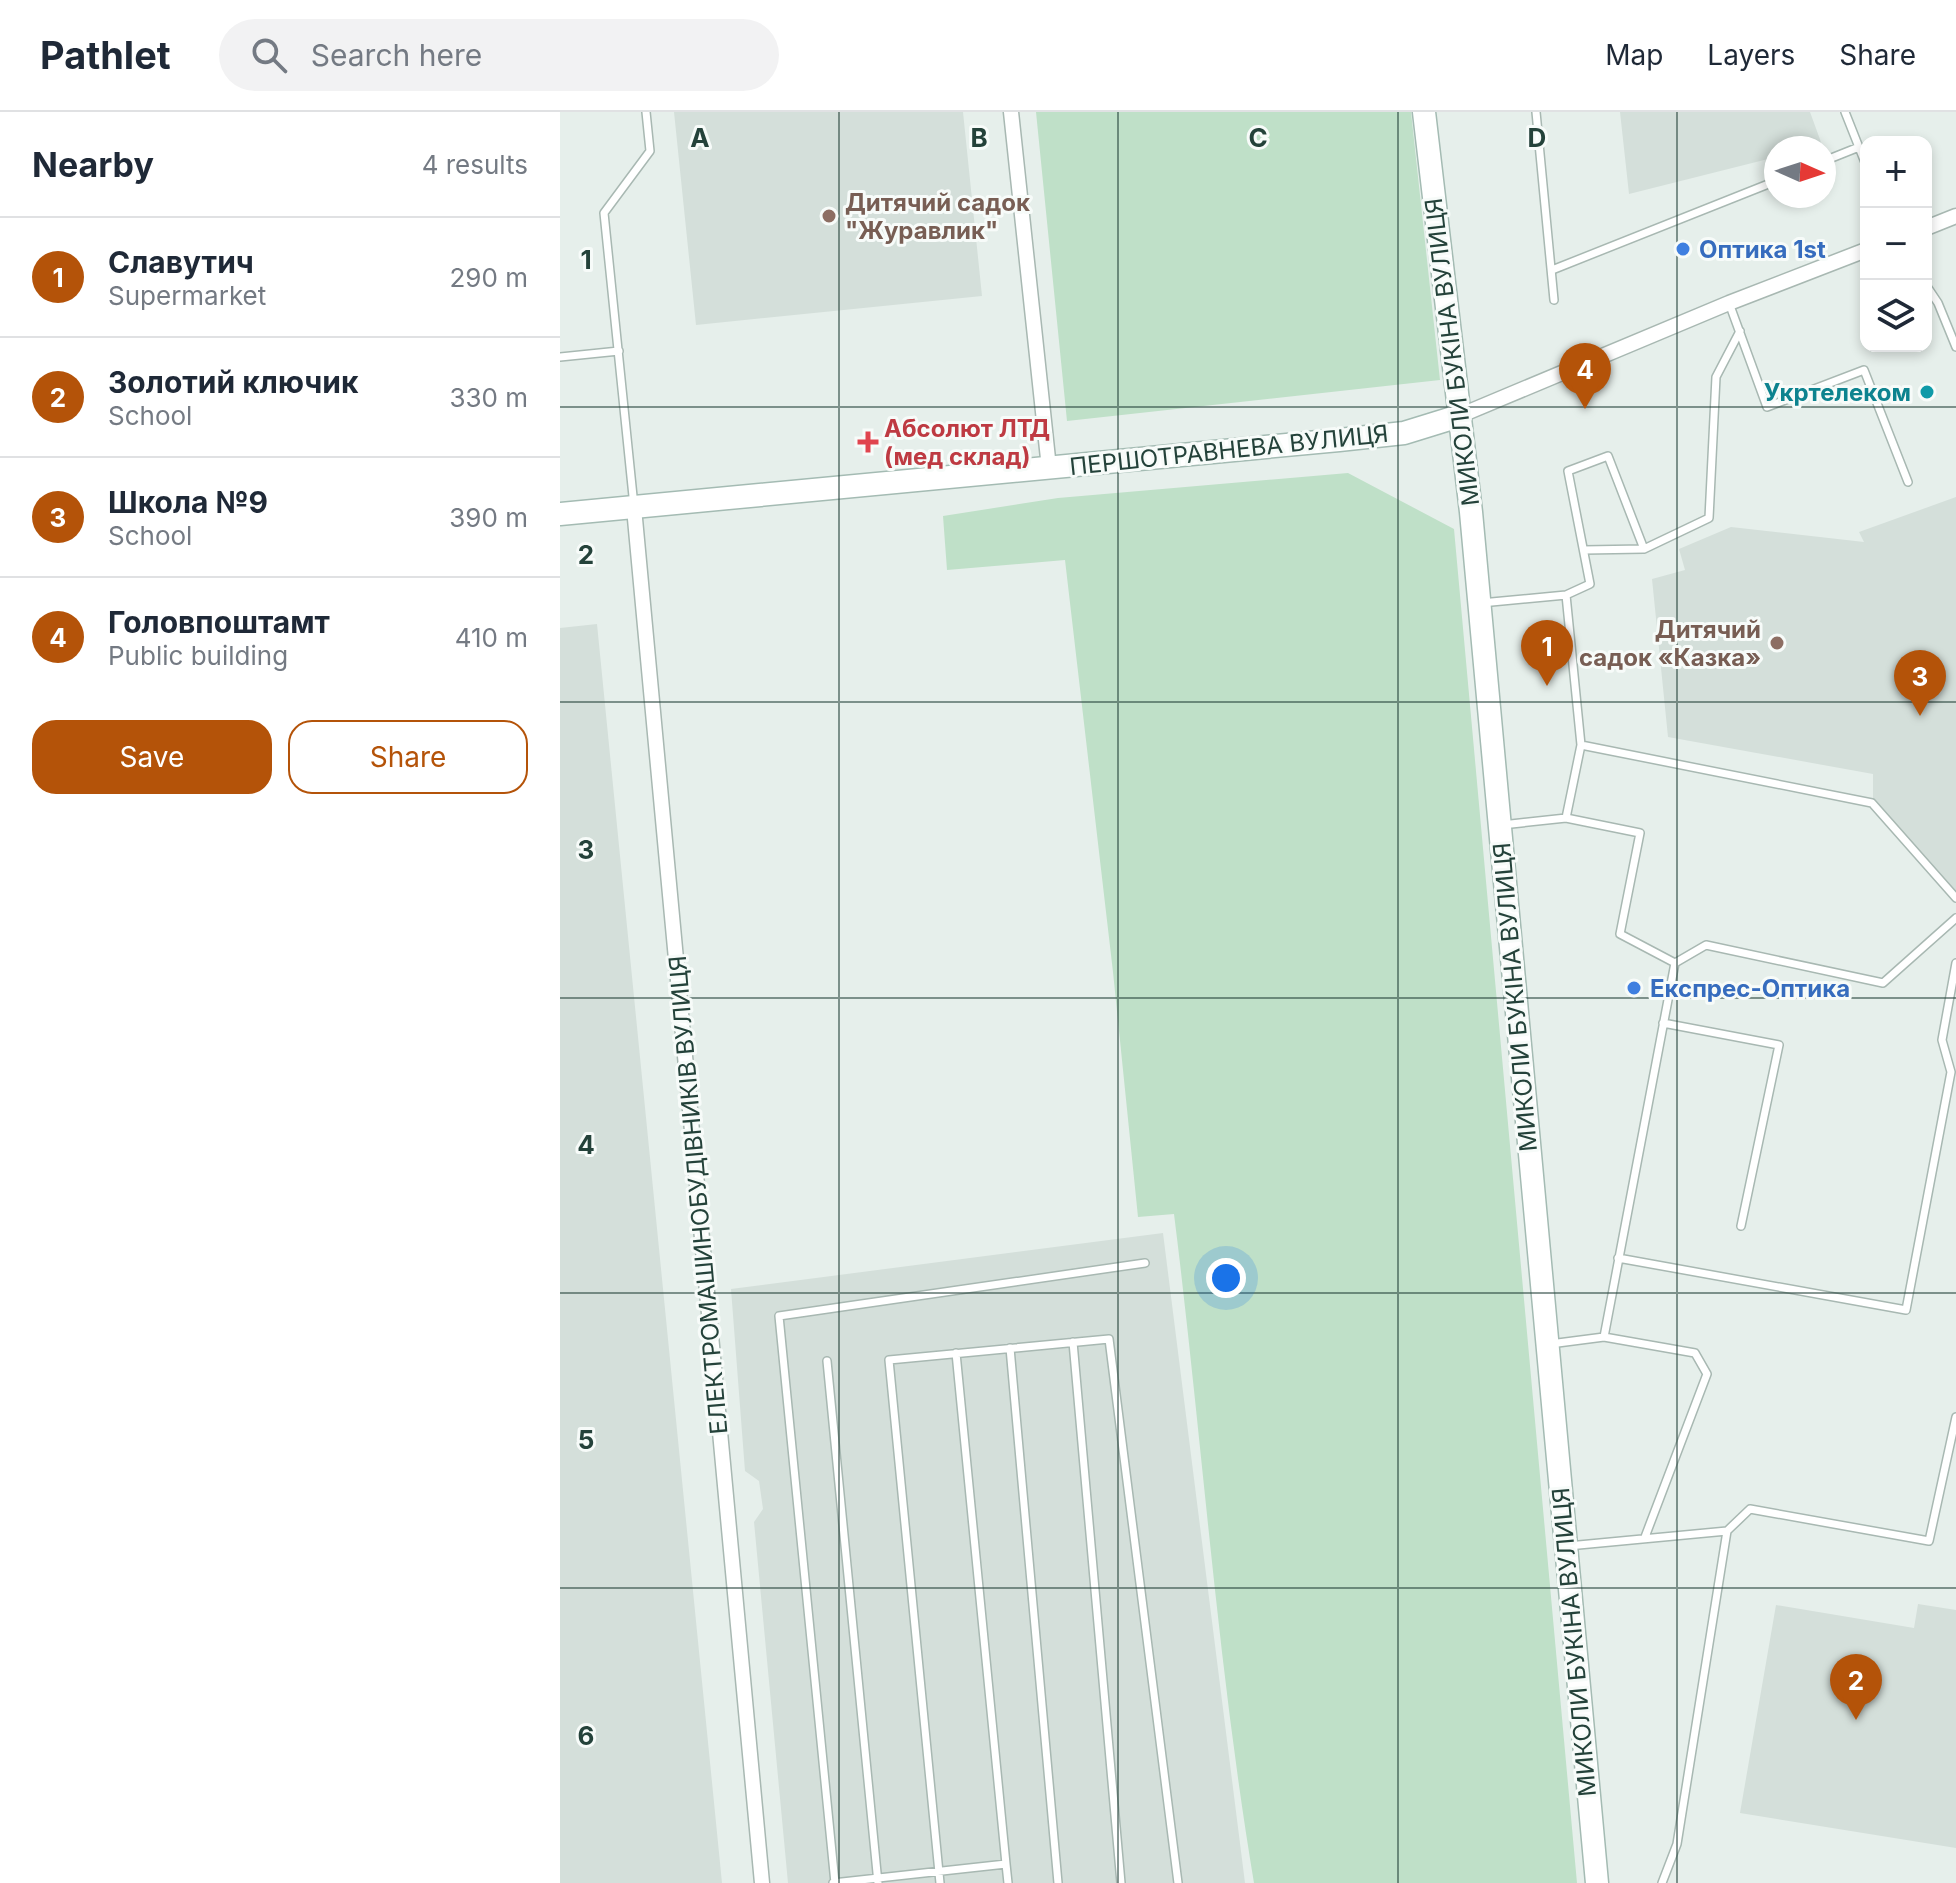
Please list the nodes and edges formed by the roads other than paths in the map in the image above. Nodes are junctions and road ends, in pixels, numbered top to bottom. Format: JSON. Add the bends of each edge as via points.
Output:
{"nodes":[{"id":1,"x":646,"y":112,"type":"edge"},
{"id":2,"x":1011,"y":112,"type":"edge"},
{"id":3,"x":1424,"y":112,"type":"edge"},
{"id":4,"x":1536,"y":112,"type":"edge"},
{"id":5,"x":1845,"y":112,"type":"edge"},
{"id":6,"x":1859,"y":147,"type":"joint"},
{"id":7,"x":1836,"y":156,"type":"edge"},
{"id":8,"x":1764,"y":186,"type":"edge"},
{"id":9,"x":1956,"y":216,"type":"edge"},
{"id":10,"x":1932,"y":226,"type":"edge"},
{"id":11,"x":1860,"y":252,"type":"edge"},
{"id":12,"x":1552,"y":270,"type":"junction"},
{"id":13,"x":1932,"y":294,"type":"edge"},
{"id":14,"x":1554,"y":300,"type":"dead end"},
{"id":15,"x":1729,"y":303,"type":"junction"},
{"id":16,"x":1740,"y":331,"type":"junction"},
{"id":17,"x":1956,"y":347,"type":"edge"},
{"id":18,"x":619,"y":351,"type":"junction"},
{"id":19,"x":560,"y":357,"type":"edge"},
{"id":20,"x":1459,"y":416,"type":"junction"},
{"id":21,"x":1049,"y":468,"type":"junction"},
{"id":22,"x":1908,"y":482,"type":"dead end"},
{"id":23,"x":634,"y":508,"type":"junction"},
{"id":24,"x":560,"y":514,"type":"edge"},
{"id":25,"x":1644,"y":549,"type":"junction"},
{"id":26,"x":1584,"y":550,"type":"junction"},
{"id":27,"x":1566,"y":595,"type":"junction"},
{"id":28,"x":1479,"y":604,"type":"junction"},
{"id":29,"x":1581,"y":745,"type":"junction"},
{"id":30,"x":1566,"y":818,"type":"junction"},
{"id":31,"x":1499,"y":825,"type":"junction"},
{"id":32,"x":1956,"y":898,"type":"edge"},
{"id":33,"x":1956,"y":918,"type":"edge"},
{"id":34,"x":1675,"y":963,"type":"junction"},
{"id":35,"x":1956,"y":963,"type":"edge"},
{"id":36,"x":1663,"y":1023,"type":"junction"},
{"id":37,"x":1953,"y":1071,"type":"edge"},
{"id":38,"x":1741,"y":1226,"type":"dead end"},
{"id":39,"x":1618,"y":1258,"type":"junction"},
{"id":40,"x":1145,"y":1263,"type":"dead end"},
{"id":41,"x":1604,"y":1337,"type":"junction"},
{"id":42,"x":1073,"y":1342,"type":"junction"},
{"id":43,"x":1547,"y":1345,"type":"junction"},
{"id":44,"x":1010,"y":1348,"type":"junction"},
{"id":45,"x":956,"y":1353,"type":"junction"},
{"id":46,"x":827,"y":1361,"type":"dead end"},
{"id":47,"x":1956,"y":1417,"type":"edge"},
{"id":48,"x":1727,"y":1531,"type":"junction"},
{"id":49,"x":1645,"y":1537,"type":"junction"},
{"id":50,"x":1566,"y":1546,"type":"junction"},
{"id":51,"x":1006,"y":1864,"type":"junction"},
{"id":52,"x":939,"y":1871,"type":"junction"},
{"id":53,"x":878,"y":1880,"type":"edge"},
{"id":54,"x":762,"y":1883,"type":"edge"},
{"id":55,"x":834,"y":1883,"type":"edge"},
{"id":56,"x":940,"y":1883,"type":"edge"},
{"id":57,"x":1008,"y":1883,"type":"edge"},
{"id":58,"x":1058,"y":1883,"type":"edge"},
{"id":59,"x":1121,"y":1883,"type":"edge"},
{"id":60,"x":1178,"y":1883,"type":"edge"},
{"id":61,"x":1597,"y":1883,"type":"edge"},
{"id":62,"x":1662,"y":1883,"type":"edge"}],
"edges":[{"from":1,"to":18,"type":"lane","via":[[650,151],[604,213]]},
{"from":2,"to":21,"type":"street"},
{"from":3,"to":20,"type":"street","name":"МИКОЛИ БУКІНА ВУЛИЦЯ"},
{"from":4,"to":12,"type":"lane"},
{"from":5,"to":6,"type":"lane"},
{"from":6,"to":7,"type":"lane"},
{"from":8,"to":12,"type":"lane"},
{"from":9,"to":10,"type":"street"},
{"from":11,"to":15,"type":"street","name":"ПЕРШОТРАВНЕВА ВУЛИЦЯ"},
{"from":12,"to":14,"type":"lane"},
{"from":13,"to":17,"type":"lane"},
{"from":15,"to":16,"type":"lane"},
{"from":15,"to":20,"type":"street","name":"ПЕРШОТРАВНЕВА ВУЛИЦЯ"},
{"from":16,"to":22,"type":"lane","via":[[1767,407],[1864,370]]},
{"from":16,"to":25,"type":"lane","via":[[1716,377],[1709,518]]},
{"from":18,"to":19,"type":"lane"},
{"from":18,"to":23,"type":"lane"},
{"from":20,"to":21,"type":"street","name":"ПЕРШОТРАВНЕВА ВУЛИЦЯ","via":[[1404,433]]},
{"from":20,"to":28,"type":"street","name":"МИКОЛИ БУКІНА ВУЛИЦЯ"},
{"from":21,"to":23,"type":"street","name":"ПЕРШОТРАВНЕВА ВУЛИЦЯ"},
{"from":23,"to":24,"type":"street","name":"ПЕРШОТРАВНЕВА ВУЛИЦЯ"},
{"from":23,"to":54,"type":"street","name":"ЕЛЕКТРОМАШИНОБУДІВНИКІВ ВУЛИЦЯ"},
{"from":25,"to":26,"type":"lane"},
{"from":25,"to":26,"type":"lane","via":[[1608,456],[1568,471]]},
{"from":26,"to":27,"type":"lane","via":[[1590,584]]},
{"from":27,"to":28,"type":"lane"},
{"from":27,"to":29,"type":"lane"},
{"from":28,"to":31,"type":"street","name":"МИКОЛИ БУКІНА ВУЛИЦЯ"},
{"from":29,"to":30,"type":"lane"},
{"from":29,"to":32,"type":"lane","via":[[1872,803]]},
{"from":30,"to":31,"type":"lane"},
{"from":30,"to":34,"type":"lane","via":[[1640,833],[1620,934]]},
{"from":31,"to":43,"type":"street","name":"МИКОЛИ БУКІНА ВУЛИЦЯ"},
{"from":33,"to":34,"type":"lane","via":[[1883,983],[1706,945]]},
{"from":34,"to":36,"type":"lane"},
{"from":35,"to":37,"type":"lane","via":[[1942,1040]]},
{"from":36,"to":38,"type":"lane","via":[[1779,1045]]},
{"from":36,"to":39,"type":"lane"},
{"from":37,"to":39,"type":"lane","via":[[1906,1310]]},
{"from":39,"to":41,"type":"lane"},
{"from":40,"to":55,"type":"lane","via":[[779,1316]]},
{"from":41,"to":43,"type":"lane"},
{"from":41,"to":49,"type":"lane","via":[[1695,1353],[1707,1374]]},
{"from":42,"to":44,"type":"lane"},
{"from":42,"to":59,"type":"lane"},
{"from":42,"to":60,"type":"lane","via":[[1109,1339]]},
{"from":43,"to":50,"type":"street","name":"МИКОЛИ БУКІНА ВУЛИЦЯ"},
{"from":44,"to":45,"type":"lane"},
{"from":44,"to":58,"type":"lane"},
{"from":45,"to":51,"type":"lane"},
{"from":45,"to":52,"type":"lane","via":[[889,1360]]},
{"from":46,"to":53,"type":"lane"},
{"from":47,"to":48,"type":"lane","via":[[1929,1541],[1750,1509]]},
{"from":48,"to":49,"type":"lane"},
{"from":48,"to":62,"type":"lane","via":[[1677,1844]]},
{"from":49,"to":50,"type":"lane"},
{"from":50,"to":61,"type":"street","name":"МИКОЛИ БУКІНА ВУЛИЦЯ"},
{"from":51,"to":52,"type":"lane"},
{"from":51,"to":57,"type":"lane"},
{"from":52,"to":53,"type":"lane"},
{"from":52,"to":56,"type":"lane"},
{"from":53,"to":55,"type":"lane"}]}
